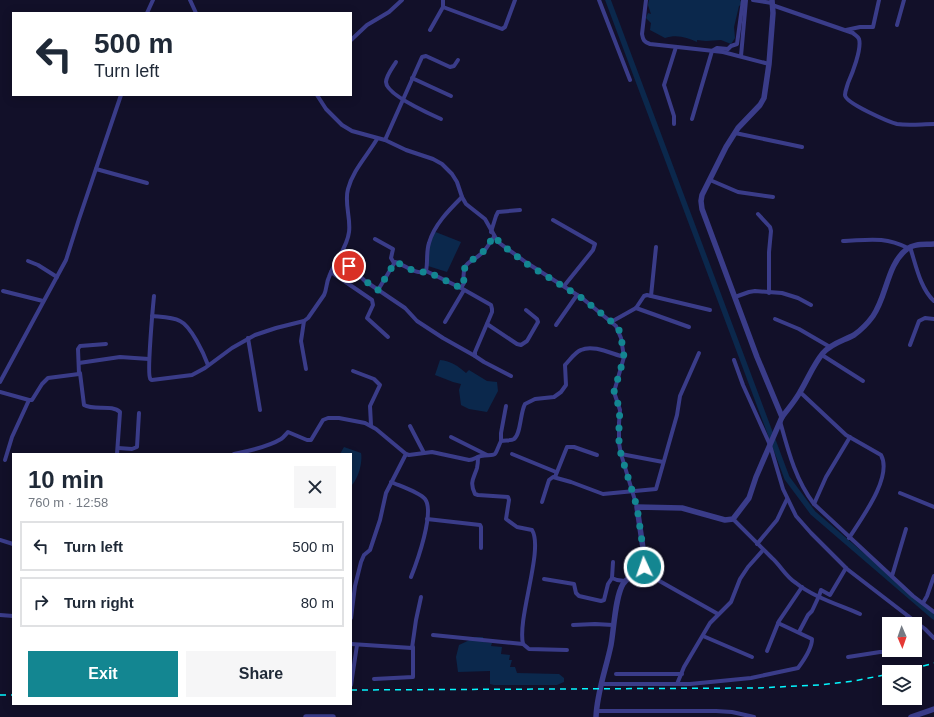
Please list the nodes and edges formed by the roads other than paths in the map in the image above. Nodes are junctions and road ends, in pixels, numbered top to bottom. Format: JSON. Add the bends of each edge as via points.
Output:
{"nodes":[{"id":1,"x":153,"y":0,"type":"edge"},
{"id":2,"x":190,"y":0,"type":"edge"},
{"id":3,"x":402,"y":0,"type":"edge"},
{"id":4,"x":443,"y":0,"type":"edge"},
{"id":5,"x":515,"y":0,"type":"edge"},
{"id":6,"x":598,"y":0,"type":"edge"},
{"id":7,"x":646,"y":0,"type":"edge"},
{"id":8,"x":743,"y":0,"type":"edge"},
{"id":9,"x":746,"y":0,"type":"edge"},
{"id":10,"x":753,"y":0,"type":"edge"},
{"id":11,"x":879,"y":0,"type":"edge"},
{"id":12,"x":904,"y":0,"type":"edge"},
{"id":13,"x":772,"y":3,"type":"edge"},
{"id":14,"x":443,"y":7,"type":"junction"},
{"id":15,"x":147,"y":12,"type":"edge"},
{"id":16,"x":196,"y":12,"type":"edge"},
{"id":17,"x":897,"y":25,"type":"dead end"},
{"id":18,"x":430,"y":30,"type":"dead end"},
{"id":19,"x":845,"y":30,"type":"junction"},
{"id":20,"x":352,"y":39,"type":"edge"},
{"id":21,"x":676,"y":47,"type":"junction"},
{"id":22,"x":712,"y":51,"type":"junction"},
{"id":23,"x":741,"y":56,"type":"junction"},
{"id":24,"x":458,"y":60,"type":"dead end"},
{"id":25,"x":396,"y":62,"type":"dead end"},
{"id":26,"x":769,"y":64,"type":"junction"},
{"id":27,"x":412,"y":78,"type":"junction"},
{"id":28,"x":630,"y":80,"type":"dead end"},
{"id":29,"x":121,"y":96,"type":"edge"},
{"id":30,"x":318,"y":96,"type":"edge"},
{"id":31,"x":451,"y":96,"type":"dead end"},
{"id":32,"x":402,"y":100,"type":"junction"},
{"id":33,"x":441,"y":119,"type":"dead end"},
{"id":34,"x":692,"y":119,"type":"dead end"},
{"id":35,"x":674,"y":124,"type":"dead end"},
{"id":36,"x":934,"y":124,"type":"edge"},
{"id":37,"x":734,"y":133,"type":"junction"},
{"id":38,"x":377,"y":139,"type":"junction"},
{"id":39,"x":385,"y":140,"type":"junction"},
{"id":40,"x":802,"y":147,"type":"dead end"},
{"id":41,"x":96,"y":169,"type":"junction"},
{"id":42,"x":710,"y":180,"type":"junction"},
{"id":43,"x":147,"y":183,"type":"dead end"},
{"id":44,"x":462,"y":197,"type":"junction"},
{"id":45,"x":773,"y":197,"type":"dead end"},
{"id":46,"x":520,"y":210,"type":"dead end"},
{"id":47,"x":758,"y":214,"type":"dead end"},
{"id":48,"x":553,"y":220,"type":"dead end"},
{"id":49,"x":491,"y":232,"type":"junction"},
{"id":50,"x":494,"y":236,"type":"junction"},
{"id":51,"x":375,"y":239,"type":"dead end"},
{"id":52,"x":843,"y":241,"type":"dead end"},
{"id":53,"x":934,"y":244,"type":"edge"},
{"id":54,"x":656,"y":247,"type":"dead end"},
{"id":55,"x":909,"y":248,"type":"junction"},
{"id":56,"x":338,"y":260,"type":"junction"},
{"id":57,"x":28,"y":261,"type":"dead end"},
{"id":58,"x":394,"y":263,"type":"junction"},
{"id":59,"x":426,"y":271,"type":"junction"},
{"id":60,"x":331,"y":272,"type":"junction"},
{"id":61,"x":57,"y":277,"type":"junction"},
{"id":62,"x":564,"y":286,"type":"junction"},
{"id":63,"x":463,"y":289,"type":"junction"},
{"id":64,"x":378,"y":290,"type":"junction"},
{"id":65,"x":3,"y":291,"type":"dead end"},
{"id":66,"x":769,"y":293,"type":"junction"},
{"id":67,"x":577,"y":295,"type":"junction"},
{"id":68,"x":154,"y":296,"type":"dead end"},
{"id":69,"x":651,"y":296,"type":"junction"},
{"id":70,"x":735,"y":297,"type":"junction"},
{"id":71,"x":44,"y":301,"type":"junction"},
{"id":72,"x":934,"y":301,"type":"edge"},
{"id":73,"x":811,"y":305,"type":"dead end"},
{"id":74,"x":636,"y":308,"type":"junction"},
{"id":75,"x":526,"y":310,"type":"dead end"},
{"id":76,"x":710,"y":310,"type":"dead end"},
{"id":77,"x":152,"y":316,"type":"junction"},
{"id":78,"x":775,"y":319,"type":"dead end"},
{"id":79,"x":934,"y":319,"type":"edge"},
{"id":80,"x":304,"y":321,"type":"junction"},
{"id":81,"x":445,"y":322,"type":"dead end"},
{"id":82,"x":612,"y":322,"type":"junction"},
{"id":83,"x":487,"y":324,"type":"junction"},
{"id":84,"x":556,"y":325,"type":"dead end"},
{"id":85,"x":689,"y":327,"type":"dead end"},
{"id":86,"x":388,"y":337,"type":"dead end"},
{"id":87,"x":248,"y":338,"type":"junction"},
{"id":88,"x":106,"y":344,"type":"dead end"},
{"id":89,"x":910,"y":345,"type":"dead end"},
{"id":90,"x":830,"y":347,"type":"junction"},
{"id":91,"x":699,"y":353,"type":"dead end"},
{"id":92,"x":822,"y":355,"type":"junction"},
{"id":93,"x":475,"y":356,"type":"junction"},
{"id":94,"x":624,"y":357,"type":"junction"},
{"id":95,"x":149,"y":359,"type":"junction"},
{"id":96,"x":734,"y":360,"type":"dead end"},
{"id":97,"x":79,"y":363,"type":"junction"},
{"id":98,"x":208,"y":366,"type":"junction"},
{"id":99,"x":306,"y":369,"type":"dead end"},
{"id":100,"x":354,"y":371,"type":"dead end"},
{"id":101,"x":80,"y":373,"type":"junction"},
{"id":102,"x":511,"y":376,"type":"dead end"},
{"id":103,"x":863,"y":381,"type":"dead end"},
{"id":104,"x":0,"y":382,"type":"edge"},
{"id":105,"x":0,"y":392,"type":"edge"},
{"id":106,"x":800,"y":392,"type":"junction"},
{"id":107,"x":29,"y":400,"type":"junction"},
{"id":108,"x":506,"y":406,"type":"dead end"},
{"id":109,"x":260,"y":410,"type":"dead end"},
{"id":110,"x":139,"y":413,"type":"dead end"},
{"id":111,"x":780,"y":421,"type":"junction"},
{"id":112,"x":371,"y":426,"type":"junction"},
{"id":113,"x":410,"y":426,"type":"dead end"},
{"id":114,"x":451,"y":437,"type":"dead end"},
{"id":115,"x":850,"y":437,"type":"junction"},
{"id":116,"x":502,"y":441,"type":"junction"},
{"id":117,"x":771,"y":443,"type":"junction"},
{"id":118,"x":118,"y":448,"type":"junction"},
{"id":119,"x":250,"y":452,"type":"edge"},
{"id":120,"x":424,"y":452,"type":"junction"},
{"id":121,"x":117,"y":453,"type":"edge"},
{"id":122,"x":406,"y":454,"type":"junction"},
{"id":123,"x":512,"y":454,"type":"dead end"},
{"id":124,"x":621,"y":454,"type":"junction"},
{"id":125,"x":597,"y":455,"type":"dead end"},
{"id":126,"x":490,"y":456,"type":"junction"},
{"id":127,"x":478,"y":457,"type":"junction"},
{"id":128,"x":5,"y":460,"type":"dead end"},
{"id":129,"x":663,"y":462,"type":"junction"},
{"id":130,"x":555,"y":475,"type":"junction"},
{"id":131,"x":392,"y":482,"type":"junction"},
{"id":132,"x":632,"y":492,"type":"junction"},
{"id":133,"x":900,"y":493,"type":"dead end"},
{"id":134,"x":787,"y":499,"type":"junction"},
{"id":135,"x":542,"y":502,"type":"dead end"},
{"id":136,"x":814,"y":504,"type":"junction"},
{"id":137,"x":637,"y":507,"type":"junction"},
{"id":138,"x":934,"y":507,"type":"edge"},
{"id":139,"x":733,"y":519,"type":"junction"},
{"id":140,"x":427,"y":520,"type":"junction"},
{"id":141,"x":906,"y":529,"type":"dead end"},
{"id":142,"x":849,"y":538,"type":"junction"},
{"id":143,"x":0,"y":540,"type":"edge"},
{"id":144,"x":12,"y":544,"type":"edge"},
{"id":145,"x":757,"y":544,"type":"junction"},
{"id":146,"x":481,"y":548,"type":"dead end"},
{"id":147,"x":763,"y":550,"type":"junction"},
{"id":148,"x":613,"y":562,"type":"dead end"},
{"id":149,"x":846,"y":568,"type":"junction"},
{"id":150,"x":640,"y":570,"type":"junction"},
{"id":151,"x":892,"y":576,"type":"junction"},
{"id":152,"x":934,"y":576,"type":"edge"},
{"id":153,"x":411,"y":577,"type":"dead end"},
{"id":154,"x":612,"y":578,"type":"junction"},
{"id":155,"x":544,"y":579,"type":"dead end"},
{"id":156,"x":625,"y":581,"type":"junction"},
{"id":157,"x":933,"y":582,"type":"edge"},
{"id":158,"x":802,"y":587,"type":"junction"},
{"id":159,"x":819,"y":596,"type":"junction"},
{"id":160,"x":421,"y":597,"type":"dead end"},
{"id":161,"x":924,"y":603,"type":"junction"},
{"id":162,"x":352,"y":611,"type":"edge"},
{"id":163,"x":934,"y":612,"type":"edge"},
{"id":164,"x":718,"y":614,"type":"junction"},
{"id":165,"x":860,"y":614,"type":"dead end"},
{"id":166,"x":0,"y":615,"type":"edge"},
{"id":167,"x":12,"y":616,"type":"edge"},
{"id":168,"x":908,"y":616,"type":"joint"},
{"id":169,"x":778,"y":624,"type":"junction"},
{"id":170,"x":573,"y":625,"type":"dead end"},
{"id":171,"x":613,"y":625,"type":"junction"},
{"id":172,"x":799,"y":632,"type":"junction"},
{"id":173,"x":433,"y":635,"type":"dead end"},
{"id":174,"x":703,"y":636,"type":"junction"},
{"id":175,"x":934,"y":638,"type":"edge"},
{"id":176,"x":352,"y":644,"type":"edge"},
{"id":177,"x":523,"y":644,"type":"junction"},
{"id":178,"x":357,"y":645,"type":"junction"},
{"id":179,"x":413,"y":647,"type":"junction"},
{"id":180,"x":567,"y":650,"type":"dead end"},
{"id":181,"x":767,"y":651,"type":"dead end"},
{"id":182,"x":882,"y":652,"type":"edge"},
{"id":183,"x":752,"y":656,"type":"dead end"},
{"id":184,"x":848,"y":657,"type":"dead end"},
{"id":185,"x":616,"y":674,"type":"dead end"},
{"id":186,"x":682,"y":674,"type":"junction"},
{"id":187,"x":352,"y":678,"type":"edge"},
{"id":188,"x":374,"y":679,"type":"dead end"},
{"id":189,"x":601,"y":684,"type":"junction"},
{"id":190,"x":677,"y":684,"type":"junction"},
{"id":191,"x":934,"y":709,"type":"edge"},
{"id":192,"x":596,"y":714,"type":"edge"},
{"id":193,"x":306,"y":717,"type":"edge"},
{"id":194,"x":318,"y":717,"type":"edge"},
{"id":195,"x":333,"y":717,"type":"edge"},
{"id":196,"x":754,"y":717,"type":"edge"},
{"id":197,"x":911,"y":717,"type":"edge"}],
"edges":[{"from":1,"to":15,"type":"street"},
{"from":2,"to":16,"type":"street"},
{"from":3,"to":20,"type":"street"},
{"from":4,"to":14,"type":"street"},
{"from":5,"to":14,"type":"street","via":[[502,29]]},
{"from":6,"to":28,"type":"street"},
{"from":7,"to":21,"type":"street","via":[[643,39],[645,43]]},
{"from":8,"to":22,"type":"street","via":[[737,44],[728,49],[717,48]]},
{"from":9,"to":23,"type":"street"},
{"from":10,"to":13,"type":"street"},
{"from":11,"to":19,"type":"street","via":[[874,27]]},
{"from":12,"to":17,"type":"street"},
{"from":13,"to":19,"type":"street"},
{"from":13,"to":26,"type":"street"},
{"from":14,"to":18,"type":"street"},
{"from":19,"to":36,"type":"street","via":[[857,36],[860,42],[846,98],[871,113],[897,124]]},
{"from":21,"to":22,"type":"street"},
{"from":21,"to":35,"type":"street","via":[[664,85]]},
{"from":22,"to":23,"type":"street"},
{"from":22,"to":34,"type":"street"},
{"from":23,"to":26,"type":"street"},
{"from":24,"to":27,"type":"street","via":[[450,67],[424,56]]},
{"from":25,"to":32,"type":"street","via":[[386,83]]},
{"from":26,"to":37,"type":"street","via":[[764,98],[760,106]]},
{"from":27,"to":31,"type":"street"},
{"from":27,"to":32,"type":"street"},
{"from":29,"to":41,"type":"street"},
{"from":30,"to":38,"type":"street","via":[[342,125],[358,134]]},
{"from":32,"to":33,"type":"street"},
{"from":32,"to":39,"type":"street"},
{"from":37,"to":40,"type":"street"},
{"from":37,"to":42,"type":"street"},
{"from":38,"to":39,"type":"street"},
{"from":38,"to":56,"type":"street","via":[[358,165],[348,190],[350,231]]},
{"from":39,"to":44,"type":"street","via":[[442,164],[457,182]]},
{"from":41,"to":43,"type":"street"},
{"from":41,"to":61,"type":"street","via":[[70,251]]},
{"from":42,"to":45,"type":"street","via":[[738,192]]},
{"from":42,"to":70,"type":"street","via":[[702,196],[702,209]]},
{"from":44,"to":49,"type":"street","via":[[466,204],[485,219]]},
{"from":44,"to":59,"type":"street","via":[[450,209],[432,236]]},
{"from":46,"to":49,"type":"street","via":[[498,212]]},
{"from":47,"to":66,"type":"street","via":[[771,230]]},
{"from":48,"to":62,"type":"street","via":[[594,244],[593,250]]},
{"from":49,"to":50,"type":"street"},
{"from":50,"to":62,"type":"street","via":[[527,264]]},
{"from":50,"to":63,"type":"street","via":[[484,251],[468,263],[463,271]]},
{"from":51,"to":58,"type":"street","via":[[393,249]]},
{"from":52,"to":55,"type":"street","via":[[886,240]]},
{"from":53,"to":55,"type":"street"},
{"from":54,"to":69,"type":"street"},
{"from":55,"to":72,"type":"street","via":[[920,278]]},
{"from":55,"to":90,"type":"street","via":[[898,258],[874,315],[856,334]]},
{"from":56,"to":60,"type":"street"},
{"from":56,"to":64,"type":"street"},
{"from":57,"to":61,"type":"street"},
{"from":58,"to":59,"type":"street","via":[[423,273]]},
{"from":58,"to":64,"type":"street"},
{"from":59,"to":63,"type":"street"},
{"from":60,"to":80,"type":"street","via":[[324,295]]},
{"from":60,"to":86,"type":"street","via":[[372,300],[374,305],[367,318]]},
{"from":61,"to":71,"type":"street"},
{"from":62,"to":67,"type":"street"},
{"from":63,"to":81,"type":"street"},
{"from":63,"to":83,"type":"street","via":[[492,306]]},
{"from":64,"to":93,"type":"street","via":[[443,338]]},
{"from":65,"to":71,"type":"street"},
{"from":66,"to":70,"type":"street","via":[[755,291]]},
{"from":66,"to":73,"type":"street","via":[[788,295]]},
{"from":67,"to":82,"type":"street"},
{"from":67,"to":84,"type":"street"},
{"from":68,"to":77,"type":"street"},
{"from":69,"to":74,"type":"street","via":[[645,295]]},
{"from":69,"to":76,"type":"street"},
{"from":70,"to":111,"type":"street"},
{"from":71,"to":104,"type":"street"},
{"from":74,"to":82,"type":"street"},
{"from":74,"to":85,"type":"street"},
{"from":75,"to":83,"type":"street","via":[[538,323],[520,346]]},
{"from":77,"to":95,"type":"street"},
{"from":77,"to":98,"type":"street","via":[[178,320],[184,324],[198,342]]},
{"from":78,"to":90,"type":"street"},
{"from":79,"to":89,"type":"street","via":[[925,318],[919,321]]},
{"from":80,"to":87,"type":"street"},
{"from":80,"to":99,"type":"street","via":[[301,337]]},
{"from":82,"to":94,"type":"street","via":[[619,330]]},
{"from":83,"to":93,"type":"street"},
{"from":87,"to":98,"type":"street"},
{"from":87,"to":109,"type":"street"},
{"from":88,"to":97,"type":"street","via":[[80,346]]},
{"from":90,"to":92,"type":"street"},
{"from":91,"to":129,"type":"street","via":[[680,396]]},
{"from":92,"to":103,"type":"street"},
{"from":92,"to":106,"type":"street","via":[[813,366]]},
{"from":93,"to":102,"type":"street"},
{"from":94,"to":116,"type":"street","via":[[598,349],[580,350],[565,365],[566,385],[561,392],[554,397],[535,399],[525,404],[517,436],[512,440]]},
{"from":94,"to":124,"type":"street","via":[[614,392],[620,410]]},
{"from":95,"to":97,"type":"street","via":[[120,357]]},
{"from":95,"to":98,"type":"street","via":[[149,377],[152,380],[192,375]]},
{"from":96,"to":117,"type":"street"},
{"from":97,"to":101,"type":"street"},
{"from":100,"to":112,"type":"street","via":[[374,379],[380,385],[370,406]]},
{"from":101,"to":107,"type":"street","via":[[48,378],[32,400]]},
{"from":101,"to":118,"type":"street","via":[[84,405],[116,409],[120,412]]},
{"from":105,"to":107,"type":"street"},
{"from":106,"to":111,"type":"street"},
{"from":106,"to":115,"type":"street","via":[[840,431]]},
{"from":107,"to":128,"type":"street","via":[[12,437]]},
{"from":108,"to":116,"type":"street"},
{"from":110,"to":118,"type":"street","via":[[137,447]]},
{"from":111,"to":117,"type":"street"},
{"from":111,"to":136,"type":"street","via":[[795,472]]},
{"from":112,"to":119,"type":"street","via":[[339,418],[328,418],[323,420],[311,440],[288,432],[280,440]]},
{"from":112,"to":122,"type":"street"},
{"from":113,"to":120,"type":"street"},
{"from":114,"to":126,"type":"street"},
{"from":115,"to":136,"type":"street","via":[[826,477]]},
{"from":115,"to":142,"type":"street","via":[[881,455],[884,466],[874,498]]},
{"from":116,"to":126,"type":"street","via":[[496,453]]},
{"from":117,"to":134,"type":"street"},
{"from":117,"to":139,"type":"street","via":[[750,498]]},
{"from":118,"to":121,"type":"street"},
{"from":120,"to":122,"type":"street"},
{"from":120,"to":127,"type":"street","via":[[469,460]]},
{"from":122,"to":131,"type":"street"},
{"from":123,"to":130,"type":"street"},
{"from":124,"to":129,"type":"street"},
{"from":124,"to":132,"type":"street"},
{"from":125,"to":130,"type":"street","via":[[567,447]]},
{"from":126,"to":127,"type":"street"},
{"from":127,"to":177,"type":"street","via":[[472,484],[474,494],[508,497],[506,519],[517,527],[529,529],[534,533],[534,553],[522,631]]},
{"from":129,"to":132,"type":"street","via":[[656,490]]},
{"from":130,"to":132,"type":"street","via":[[599,493]]},
{"from":130,"to":135,"type":"street","via":[[550,478]]},
{"from":131,"to":140,"type":"street","via":[[424,498],[428,508]]},
{"from":131,"to":162,"type":"street","via":[[386,493],[370,550],[363,556],[358,569]]},
{"from":132,"to":137,"type":"street"},
{"from":133,"to":138,"type":"street"},
{"from":134,"to":145,"type":"street","via":[[776,520]]},
{"from":134,"to":149,"type":"street","via":[[796,516]]},
{"from":136,"to":142,"type":"street"},
{"from":137,"to":139,"type":"street","via":[[675,507],[726,520]]},
{"from":137,"to":150,"type":"street","via":[[645,562]]},
{"from":139,"to":145,"type":"street"},
{"from":140,"to":146,"type":"street","via":[[480,524]]},
{"from":140,"to":153,"type":"street"},
{"from":141,"to":151,"type":"street"},
{"from":142,"to":151,"type":"street"},
{"from":143,"to":144,"type":"street"},
{"from":145,"to":147,"type":"street"},
{"from":147,"to":158,"type":"street","via":[[789,578]]},
{"from":147,"to":164,"type":"street","via":[[740,579],[731,602]]},
{"from":148,"to":154,"type":"street"},
{"from":149,"to":159,"type":"street","via":[[830,595],[822,590]]},
{"from":149,"to":168,"type":"street"},
{"from":150,"to":156,"type":"street"},
{"from":150,"to":164,"type":"street"},
{"from":151,"to":161,"type":"street"},
{"from":152,"to":157,"type":"street"},
{"from":154,"to":155,"type":"street","via":[[604,600],[600,601],[579,596],[574,584]]},
{"from":154,"to":156,"type":"street"},
{"from":156,"to":171,"type":"street"},
{"from":157,"to":161,"type":"street"},
{"from":158,"to":159,"type":"street"},
{"from":158,"to":169,"type":"street"},
{"from":159,"to":165,"type":"street"},
{"from":159,"to":172,"type":"street"},
{"from":160,"to":179,"type":"street"},
{"from":161,"to":163,"type":"street"},
{"from":164,"to":174,"type":"street"},
{"from":166,"to":167,"type":"street"},
{"from":168,"to":175,"type":"street"},
{"from":169,"to":172,"type":"street"},
{"from":169,"to":181,"type":"street"},
{"from":170,"to":171,"type":"street"},
{"from":171,"to":189,"type":"street"},
{"from":172,"to":190,"type":"street","via":[[812,640],[806,657],[798,668],[751,678]]},
{"from":173,"to":177,"type":"street"},
{"from":174,"to":183,"type":"street"},
{"from":174,"to":186,"type":"street"},
{"from":176,"to":178,"type":"street"},
{"from":177,"to":180,"type":"street","via":[[530,648]]},
{"from":178,"to":179,"type":"street"},
{"from":178,"to":187,"type":"street"},
{"from":179,"to":188,"type":"street","via":[[413,677]]},
{"from":182,"to":184,"type":"street"},
{"from":185,"to":186,"type":"street"},
{"from":186,"to":190,"type":"street"},
{"from":189,"to":190,"type":"street"},
{"from":189,"to":192,"type":"street"},
{"from":191,"to":197,"type":"street"},
{"from":192,"to":196,"type":"street","via":[[716,711]]},
{"from":193,"to":194,"type":"street"},
{"from":194,"to":195,"type":"street"}]}
